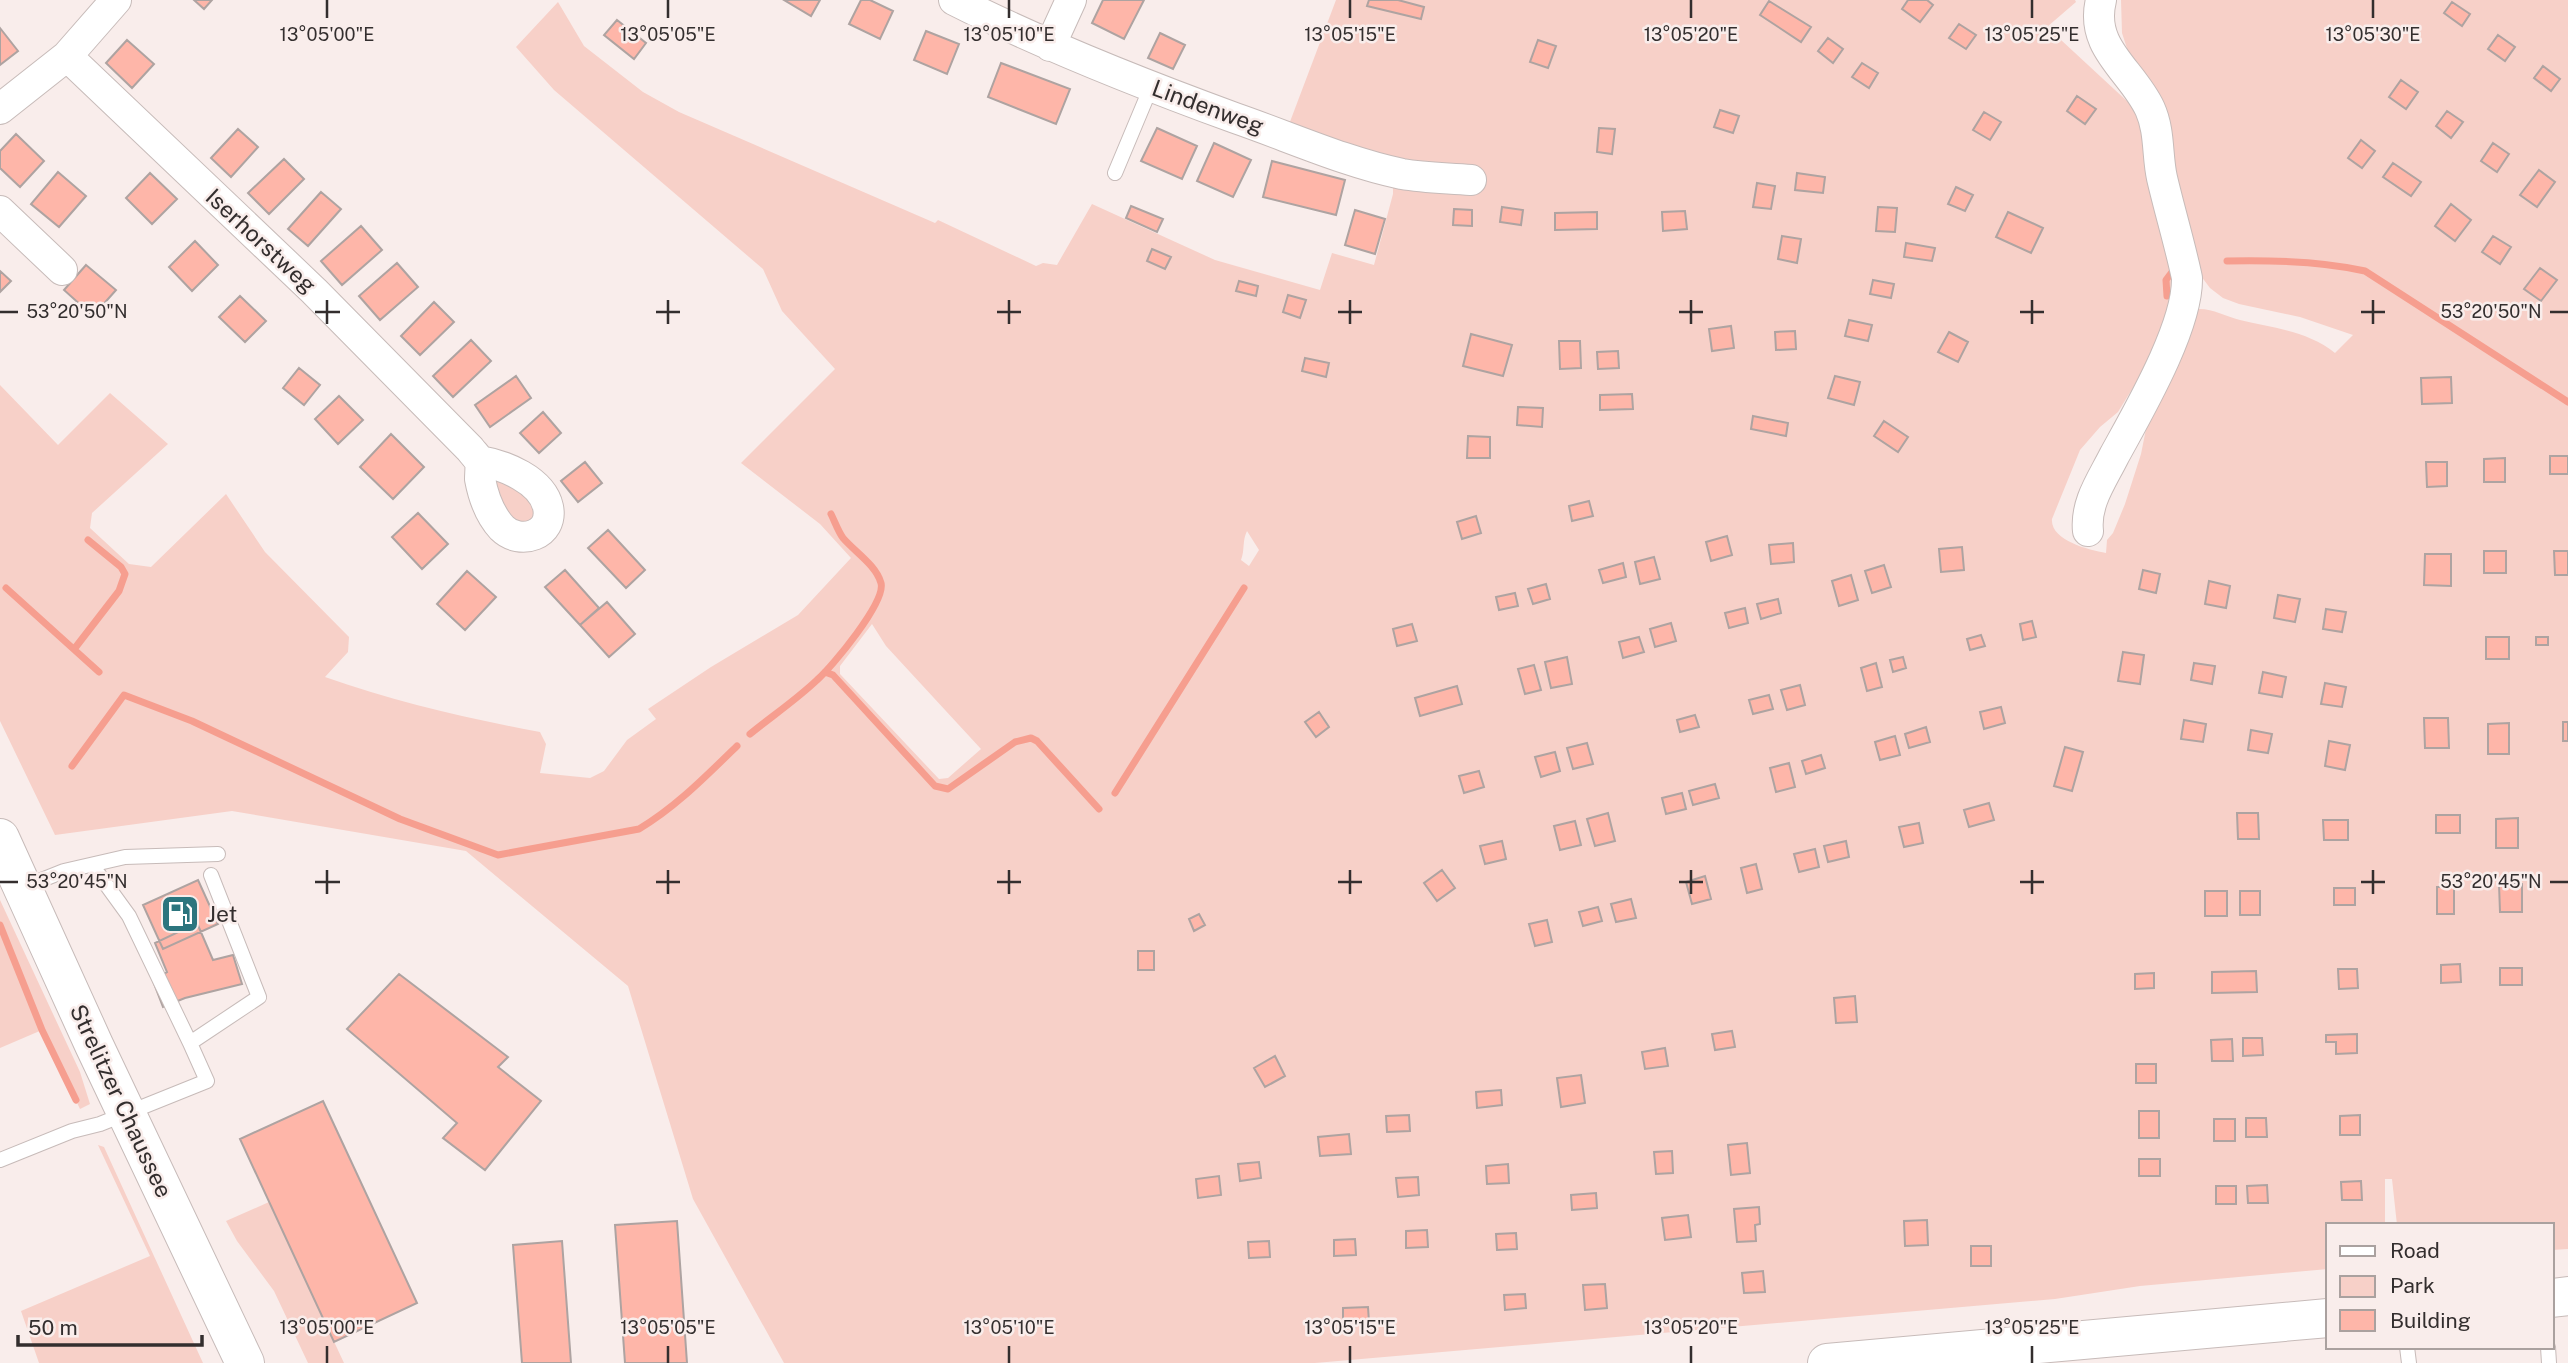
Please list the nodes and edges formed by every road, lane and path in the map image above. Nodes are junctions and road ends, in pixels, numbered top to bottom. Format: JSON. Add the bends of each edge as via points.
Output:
{"nodes":[{"id":1,"x":116,"y":0,"type":"edge"},
{"id":2,"x":954,"y":0,"type":"edge"},
{"id":3,"x":1071,"y":0,"type":"edge"},
{"id":4,"x":2101,"y":0,"type":"edge"},
{"id":5,"x":1050,"y":46,"type":"junction"},
{"id":6,"x":67,"y":55,"type":"junction"},
{"id":7,"x":1152,"y":87,"type":"junction"},
{"id":8,"x":0,"y":109,"type":"edge"},
{"id":9,"x":1115,"y":173,"type":"dead end"},
{"id":10,"x":1471,"y":180,"type":"dead end"},
{"id":11,"x":0,"y":211,"type":"edge"},
{"id":12,"x":62,"y":270,"type":"dead end"},
{"id":13,"x":480,"y":461,"type":"dead end"},
{"id":14,"x":2088,"y":531,"type":"dead end"},
{"id":15,"x":0,"y":838,"type":"edge"},
{"id":16,"x":218,"y":854,"type":"dead end"},
{"id":17,"x":93,"y":865,"type":"junction"},
{"id":18,"x":211,"y":875,"type":"dead end"},
{"id":19,"x":23,"y":887,"type":"junction"},
{"id":20,"x":190,"y":1043,"type":"junction"},
{"id":21,"x":126,"y":1113,"type":"junction"},
{"id":22,"x":0,"y":1160,"type":"edge"},
{"id":23,"x":2326,"y":1318,"type":"edge"},
{"id":24,"x":2001,"y":1355,"type":"edge"},
{"id":25,"x":245,"y":1363,"type":"edge"},
{"id":26,"x":1827,"y":1363,"type":"edge"}],
"edges":[{"from":1,"to":6,"type":"street"},
{"from":2,"to":5,"type":"street","name":"Lindenweg"},
{"from":3,"to":5,"type":"street"},
{"from":4,"to":14,"type":"street","via":[[2100,34],[2151,111],[2187,293],[2150,389],[2091,500]]},
{"from":5,"to":7,"type":"street","name":"Lindenweg"},
{"from":6,"to":8,"type":"street"},
{"from":6,"to":13,"type":"street","name":"Iserhorstweg","via":[[314,291]]},
{"from":7,"to":9,"type":"lane"},
{"from":7,"to":10,"type":"street","name":"Lindenweg","via":[[1358,162],[1411,175]]},
{"from":11,"to":12,"type":"street"},
{"from":15,"to":19,"type":"main road","name":"Strelitzer Chaussee"},
{"from":16,"to":17,"type":"lane","via":[[125,857]]},
{"from":17,"to":19,"type":"lane"},
{"from":17,"to":20,"type":"lane","via":[[129,916]]},
{"from":18,"to":20,"type":"lane","via":[[259,997]]},
{"from":19,"to":21,"type":"main road","name":"Strelitzer Chaussee"},
{"from":20,"to":21,"type":"lane","via":[[207,1081]]},
{"from":21,"to":22,"type":"lane"},
{"from":21,"to":25,"type":"main road","name":"Strelitzer Chaussee"},
{"from":23,"to":24,"type":"main road"},
{"from":24,"to":26,"type":"main road"}]}
